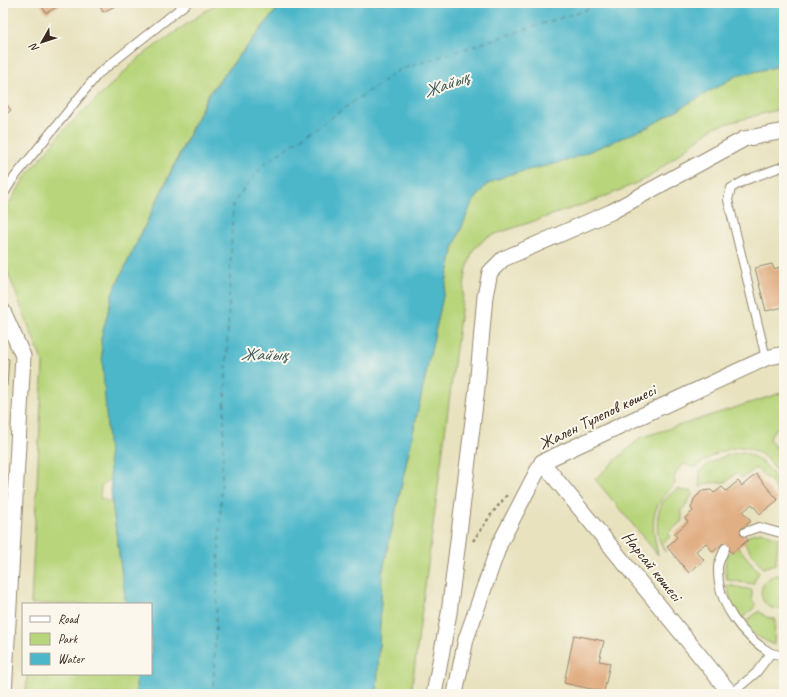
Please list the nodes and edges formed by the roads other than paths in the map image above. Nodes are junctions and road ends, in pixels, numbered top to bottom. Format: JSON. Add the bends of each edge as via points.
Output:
{"nodes":[{"id":1,"x":186,"y":3,"type":"edge"},
{"id":2,"x":784,"y":131,"type":"edge"},
{"id":3,"x":784,"y":166,"type":"edge"},
{"id":4,"x":3,"y":195,"type":"edge"},
{"id":5,"x":3,"y":311,"type":"edge"},
{"id":6,"x":784,"y":354,"type":"edge"},
{"id":7,"x":766,"y":358,"type":"junction"},
{"id":8,"x":542,"y":462,"type":"junction"},
{"id":9,"x":745,"y":532,"type":"dead end"},
{"id":10,"x":784,"y":534,"type":"edge"},
{"id":11,"x":725,"y":548,"type":"dead end"},
{"id":12,"x":771,"y":653,"type":"junction"},
{"id":13,"x":784,"y":656,"type":"edge"},
{"id":14,"x":4,"y":694,"type":"edge"},
{"id":15,"x":434,"y":694,"type":"edge"},
{"id":16,"x":455,"y":694,"type":"edge"},
{"id":17,"x":731,"y":694,"type":"edge"}],
"edges":[{"from":1,"to":4,"type":"lane","via":[[98,74],[13,179]]},
{"from":2,"to":15,"type":"street","via":[[744,139],[611,212],[503,259],[490,272],[485,296],[477,388],[449,613]]},
{"from":3,"to":7,"type":"lane","via":[[731,188],[728,200]]},
{"from":5,"to":14,"type":"street","via":[[23,356]]},
{"from":6,"to":7,"type":"street","name":"Жален Тулепов көшесі"},
{"from":7,"to":8,"type":"street","name":"Жален Тулепов көшесі"},
{"from":8,"to":16,"type":"street","name":"Жален Тулепов көшесі","via":[[500,543],[466,639]]},
{"from":8,"to":17,"type":"street","name":"Нарсай көшесі"},
{"from":9,"to":10,"type":"lane","via":[[759,527]]},
{"from":11,"to":12,"type":"lane","via":[[718,567],[721,590],[729,610],[742,630],[756,644]]},
{"from":12,"to":13,"type":"lane"},
{"from":12,"to":17,"type":"lane","via":[[756,673]]}]}
